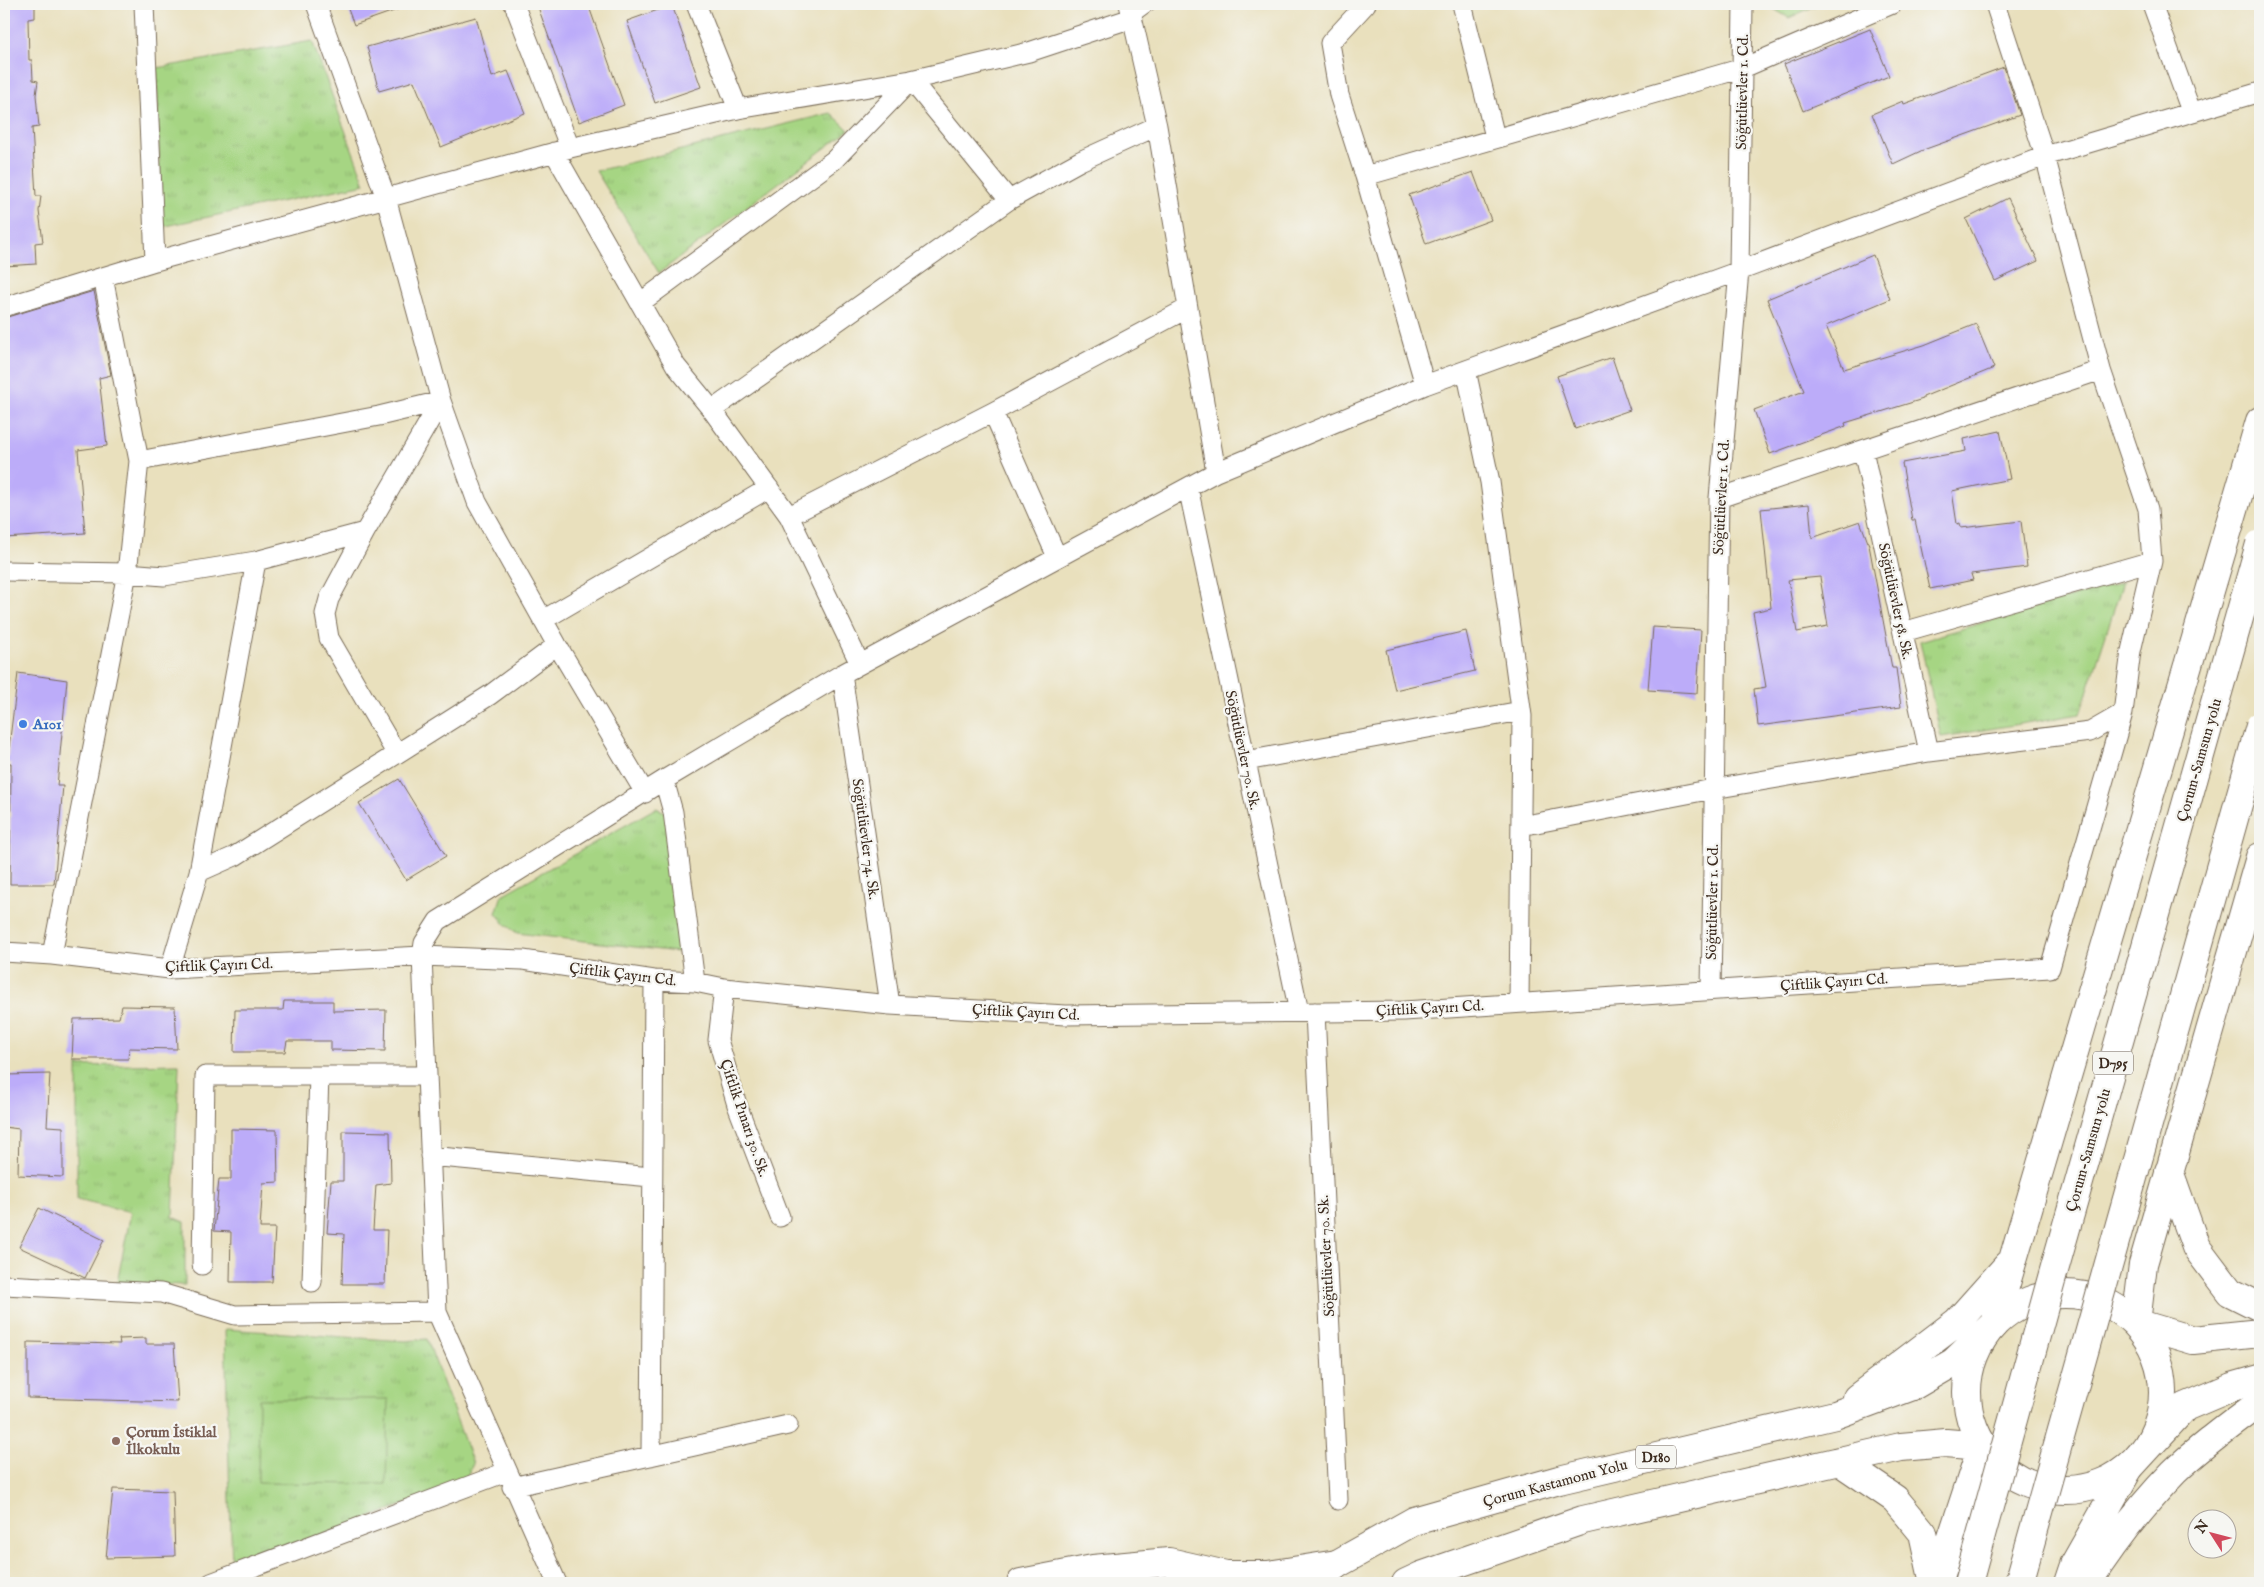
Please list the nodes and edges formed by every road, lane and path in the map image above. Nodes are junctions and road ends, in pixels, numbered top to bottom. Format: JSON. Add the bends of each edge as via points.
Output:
{"nodes":[{"id":1,"x":144,"y":4,"type":"edge"},
{"id":2,"x":316,"y":4,"type":"edge"},
{"id":3,"x":514,"y":4,"type":"edge"},
{"id":4,"x":696,"y":4,"type":"edge"},
{"id":5,"x":1151,"y":4,"type":"edge"},
{"id":6,"x":1366,"y":4,"type":"edge"},
{"id":7,"x":1462,"y":4,"type":"edge"},
{"id":8,"x":1743,"y":4,"type":"edge"},
{"id":9,"x":1892,"y":4,"type":"edge"},
{"id":10,"x":1995,"y":4,"type":"edge"},
{"id":11,"x":2152,"y":4,"type":"edge"},
{"id":12,"x":1131,"y":11,"type":"edge"},
{"id":13,"x":1743,"y":68,"type":"junction"},
{"id":14,"x":911,"y":80,"type":"junction"},
{"id":15,"x":2260,"y":92,"type":"edge"},
{"id":16,"x":738,"y":109,"type":"junction"},
{"id":17,"x":2192,"y":112,"type":"junction"},
{"id":18,"x":1157,"y":126,"type":"junction"},
{"id":19,"x":1495,"y":137,"type":"junction"},
{"id":20,"x":562,"y":150,"type":"junction"},
{"id":21,"x":2044,"y":156,"type":"junction"},
{"id":22,"x":1366,"y":176,"type":"junction"},
{"id":23,"x":386,"y":198,"type":"junction"},
{"id":24,"x":1009,"y":200,"type":"junction"},
{"id":25,"x":155,"y":261,"type":"junction"},
{"id":26,"x":1739,"y":272,"type":"junction"},
{"id":27,"x":103,"y":277,"type":"junction"},
{"id":28,"x":640,"y":303,"type":"junction"},
{"id":29,"x":4,"y":307,"type":"edge"},
{"id":30,"x":1188,"y":308,"type":"junction"},
{"id":31,"x":1466,"y":370,"type":"junction"},
{"id":32,"x":2101,"y":370,"type":"junction"},
{"id":33,"x":1425,"y":385,"type":"junction"},
{"id":34,"x":441,"y":400,"type":"junction"},
{"id":35,"x":712,"y":410,"type":"junction"},
{"id":36,"x":993,"y":412,"type":"junction"},
{"id":37,"x":2260,"y":421,"type":"edge"},
{"id":38,"x":1863,"y":450,"type":"junction"},
{"id":39,"x":140,"y":461,"type":"junction"},
{"id":40,"x":1216,"y":472,"type":"junction"},
{"id":41,"x":1188,"y":487,"type":"junction"},
{"id":42,"x":769,"y":488,"type":"junction"},
{"id":43,"x":1719,"y":498,"type":"junction"},
{"id":44,"x":789,"y":516,"type":"junction"},
{"id":45,"x":365,"y":532,"type":"junction"},
{"id":46,"x":2260,"y":544,"type":"edge"},
{"id":47,"x":1057,"y":556,"type":"junction"},
{"id":48,"x":256,"y":561,"type":"junction"},
{"id":49,"x":2152,"y":561,"type":"junction"},
{"id":50,"x":4,"y":571,"type":"edge"},
{"id":51,"x":126,"y":573,"type":"junction"},
{"id":52,"x":543,"y":620,"type":"junction"},
{"id":53,"x":1903,"y":632,"type":"junction"},
{"id":54,"x":557,"y":645,"type":"junction"},
{"id":55,"x":860,"y":664,"type":"junction"},
{"id":56,"x":842,"y":674,"type":"junction"},
{"id":57,"x":1521,"y":711,"type":"junction"},
{"id":58,"x":2123,"y":713,"type":"junction"},
{"id":59,"x":2260,"y":726,"type":"edge"},
{"id":60,"x":1929,"y":752,"type":"junction"},
{"id":61,"x":396,"y":753,"type":"junction"},
{"id":62,"x":1246,"y":761,"type":"junction"},
{"id":63,"x":664,"y":780,"type":"junction"},
{"id":64,"x":1713,"y":789,"type":"junction"},
{"id":65,"x":645,"y":793,"type":"junction"},
{"id":66,"x":1521,"y":826,"type":"junction"},
{"id":67,"x":2260,"y":857,"type":"edge"},
{"id":68,"x":199,"y":872,"type":"junction"},
{"id":69,"x":4,"y":952,"type":"edge"},
{"id":70,"x":52,"y":955,"type":"junction"},
{"id":71,"x":422,"y":956,"type":"junction"},
{"id":72,"x":170,"y":969,"type":"junction"},
{"id":73,"x":654,"y":980,"type":"junction"},
{"id":74,"x":695,"y":982,"type":"junction"},
{"id":75,"x":724,"y":988,"type":"junction"},
{"id":76,"x":1711,"y":990,"type":"junction"},
{"id":77,"x":1519,"y":1003,"type":"junction"},
{"id":78,"x":890,"y":1005,"type":"junction"},
{"id":79,"x":1307,"y":1012,"type":"junction"},
{"id":80,"x":319,"y":1076,"type":"junction"},
{"id":81,"x":427,"y":1076,"type":"junction"},
{"id":82,"x":430,"y":1156,"type":"junction"},
{"id":83,"x":2170,"y":1171,"type":"junction"},
{"id":84,"x":651,"y":1177,"type":"junction"},
{"id":85,"x":780,"y":1217,"type":"dead end"},
{"id":86,"x":2014,"y":1258,"type":"junction"},
{"id":87,"x":202,"y":1265,"type":"dead end"},
{"id":88,"x":312,"y":1282,"type":"dead end"},
{"id":89,"x":4,"y":1285,"type":"edge"},
{"id":90,"x":2260,"y":1307,"type":"edge"},
{"id":91,"x":437,"y":1312,"type":"junction"},
{"id":92,"x":1994,"y":1324,"type":"junction"},
{"id":93,"x":2136,"y":1324,"type":"junction"},
{"id":94,"x":2260,"y":1333,"type":"edge"},
{"id":95,"x":2260,"y":1379,"type":"edge"},
{"id":96,"x":2260,"y":1403,"type":"edge"},
{"id":97,"x":1836,"y":1414,"type":"junction"},
{"id":98,"x":788,"y":1425,"type":"dead end"},
{"id":99,"x":1982,"y":1446,"type":"junction"},
{"id":100,"x":651,"y":1456,"type":"junction"},
{"id":101,"x":1839,"y":1461,"type":"junction"},
{"id":102,"x":2129,"y":1468,"type":"junction"},
{"id":103,"x":509,"y":1480,"type":"junction"},
{"id":104,"x":1338,"y":1500,"type":"dead end"},
{"id":105,"x":1337,"y":1564,"type":"junction"},
{"id":106,"x":211,"y":1583,"type":"edge"},
{"id":107,"x":557,"y":1583,"type":"edge"},
{"id":108,"x":1022,"y":1583,"type":"edge"},
{"id":109,"x":1313,"y":1583,"type":"edge"},
{"id":110,"x":1406,"y":1583,"type":"edge"},
{"id":111,"x":1935,"y":1583,"type":"edge"},
{"id":112,"x":1968,"y":1583,"type":"edge"},
{"id":113,"x":2019,"y":1583,"type":"edge"},
{"id":114,"x":2068,"y":1583,"type":"edge"},
{"id":115,"x":2087,"y":1583,"type":"edge"}],
"edges":[{"from":1,"to":25,"type":"street"},
{"from":2,"to":23,"type":"street"},
{"from":3,"to":20,"type":"street"},
{"from":4,"to":16,"type":"street"},
{"from":5,"to":12,"type":"lane"},
{"from":6,"to":22,"type":"street","via":[[1330,43],[1339,95]]},
{"from":7,"to":19,"type":"street"},
{"from":8,"to":13,"type":"street","name":"Söğütlüevler 1. Cd."},
{"from":9,"to":13,"type":"street"},
{"from":10,"to":21,"type":"street"},
{"from":11,"to":17,"type":"street"},
{"from":12,"to":14,"type":"street","via":[[1029,52]]},
{"from":12,"to":18,"type":"street"},
{"from":13,"to":19,"type":"street"},
{"from":13,"to":26,"type":"street","name":"Söğütlüevler 1. Cd."},
{"from":14,"to":16,"type":"street"},
{"from":14,"to":24,"type":"street"},
{"from":14,"to":28,"type":"street","via":[[834,160]]},
{"from":15,"to":17,"type":"street"},
{"from":16,"to":20,"type":"street"},
{"from":17,"to":21,"type":"street"},
{"from":18,"to":24,"type":"street","via":[[1080,161]]},
{"from":18,"to":30,"type":"street"},
{"from":19,"to":22,"type":"street"},
{"from":20,"to":23,"type":"street"},
{"from":20,"to":28,"type":"street"},
{"from":21,"to":26,"type":"street"},
{"from":21,"to":32,"type":"street"},
{"from":22,"to":33,"type":"street"},
{"from":23,"to":25,"type":"street"},
{"from":23,"to":34,"type":"street"},
{"from":24,"to":35,"type":"street"},
{"from":25,"to":27,"type":"street"},
{"from":26,"to":31,"type":"street"},
{"from":26,"to":43,"type":"street","name":"Söğütlüevler 1. Cd."},
{"from":27,"to":29,"type":"street"},
{"from":27,"to":39,"type":"street"},
{"from":28,"to":35,"type":"street","via":[[676,366]]},
{"from":30,"to":36,"type":"street"},
{"from":30,"to":40,"type":"street"},
{"from":31,"to":33,"type":"street"},
{"from":31,"to":57,"type":"street","via":[[1490,482]]},
{"from":32,"to":38,"type":"street"},
{"from":32,"to":49,"type":"street","via":[[2148,509]]},
{"from":33,"to":40,"type":"street"},
{"from":34,"to":39,"type":"street","via":[[379,416]]},
{"from":34,"to":45,"type":"street"},
{"from":34,"to":52,"type":"street","via":[[477,502]]},
{"from":35,"to":42,"type":"street"},
{"from":36,"to":44,"type":"street"},
{"from":36,"to":47,"type":"street"},
{"from":37,"to":86,"type":"main road"},
{"from":38,"to":43,"type":"street"},
{"from":38,"to":53,"type":"street","name":"Söğütlüevler 58. Sk."},
{"from":39,"to":51,"type":"street"},
{"from":40,"to":41,"type":"street"},
{"from":41,"to":47,"type":"street"},
{"from":41,"to":62,"type":"street","name":"Söğütlüevler 70. Sk."},
{"from":42,"to":44,"type":"street"},
{"from":42,"to":52,"type":"street"},
{"from":43,"to":64,"type":"street","name":"Söğütlüevler 1. Cd."},
{"from":44,"to":55,"type":"street"},
{"from":45,"to":48,"type":"street"},
{"from":45,"to":61,"type":"street","via":[[330,598],[325,622],[329,638]]},
{"from":46,"to":112,"type":"main road","name":"Çorum-Samsun yolu","number":"D795","bridge":true},
{"from":47,"to":55,"type":"street"},
{"from":48,"to":51,"type":"street","via":[[164,576]]},
{"from":48,"to":68,"type":"street"},
{"from":49,"to":53,"type":"street"},
{"from":49,"to":58,"type":"street","via":[[2131,651]]},
{"from":50,"to":51,"type":"street"},
{"from":51,"to":70,"type":"street"},
{"from":52,"to":54,"type":"street"},
{"from":53,"to":60,"type":"street","name":"Söğütlüevler 58. Sk."},
{"from":54,"to":61,"type":"street","via":[[490,695]]},
{"from":54,"to":65,"type":"street"},
{"from":55,"to":56,"type":"street"},
{"from":56,"to":63,"type":"street"},
{"from":56,"to":78,"type":"street","name":"Söğütlüevler 74. Sk."},
{"from":57,"to":62,"type":"street"},
{"from":57,"to":66,"type":"street"},
{"from":58,"to":60,"type":"street","via":[[2090,732]]},
{"from":58,"to":76,"type":"street","name":"Çiftlik Çayırı Cd.","via":[[2050,968]]},
{"from":59,"to":113,"type":"main road","bridge":true},
{"from":60,"to":64,"type":"street"},
{"from":61,"to":68,"type":"street","via":[[235,856]]},
{"from":62,"to":79,"type":"street","name":"Söğütlüevler 70. Sk."},
{"from":63,"to":65,"type":"street"},
{"from":63,"to":74,"type":"street","via":[[673,812]]},
{"from":64,"to":66,"type":"street"},
{"from":64,"to":76,"type":"street","name":"Söğütlüevler 1. Cd."},
{"from":65,"to":71,"type":"street","via":[[438,921],[424,943]]},
{"from":66,"to":77,"type":"street"},
{"from":67,"to":83,"type":"main road"},
{"from":68,"to":72,"type":"street"},
{"from":69,"to":70,"type":"street","name":"Çiftlik Çayırı Cd."},
{"from":70,"to":72,"type":"street","name":"Çiftlik Çayırı Cd."},
{"from":71,"to":72,"type":"street","name":"Çiftlik Çayırı Cd."},
{"from":71,"to":73,"type":"street","name":"Çiftlik Çayırı Cd.","via":[[523,960]]},
{"from":71,"to":81,"type":"street"},
{"from":73,"to":74,"type":"street","name":"Çiftlik Çayırı Cd."},
{"from":73,"to":84,"type":"street"},
{"from":74,"to":75,"type":"street","name":"Çiftlik Çayırı Cd."},
{"from":75,"to":78,"type":"street","name":"Çiftlik Çayırı Cd."},
{"from":75,"to":85,"type":"street","name":"Çiftlik Pınarı 30. Sk.","via":[[718,1040],[737,1105]]},
{"from":76,"to":77,"type":"street","name":"Çiftlik Çayırı Cd."},
{"from":77,"to":79,"type":"street","name":"Çiftlik Çayırı Cd.","via":[[1404,1011]]},
{"from":78,"to":79,"type":"street","name":"Çiftlik Çayırı Cd.","via":[[1066,1015]]},
{"from":79,"to":104,"type":"street","name":"Söğütlüevler 70. Sk."},
{"from":80,"to":81,"type":"street"},
{"from":80,"to":87,"type":"street","via":[[205,1076]]},
{"from":80,"to":88,"type":"street"},
{"from":81,"to":82,"type":"street"},
{"from":82,"to":84,"type":"street"},
{"from":82,"to":91,"type":"street"},
{"from":83,"to":90,"type":"main road","via":[[2196,1247],[2230,1292]]},
{"from":83,"to":93,"type":"main road","via":[[2143,1264]]},
{"from":84,"to":100,"type":"street"},
{"from":86,"to":92,"type":"main road"},
{"from":86,"to":97,"type":"main road","via":[[1957,1322]]},
{"from":89,"to":91,"type":"street","via":[[161,1293],[235,1315]]},
{"from":91,"to":103,"type":"street"},
{"from":92,"to":93,"type":"main road","via":[[2019,1305],[2049,1295],[2081,1295],[2111,1305]]},
{"from":92,"to":97,"type":"main road","name":"Çorum Kastamonu Yolu","number":"D180","via":[[1954,1362],[1913,1386]]},
{"from":92,"to":99,"type":"main road","via":[[1976,1351],[1967,1383],[1969,1416]]},
{"from":93,"to":94,"type":"main road","via":[[2193,1340]]},
{"from":93,"to":102,"type":"main road","via":[[2154,1350],[2163,1381],[2162,1413],[2150,1443]]},
{"from":95,"to":102,"type":"main road","via":[[2185,1407]]},
{"from":96,"to":115,"type":"main road","via":[[2174,1472],[2114,1542]]},
{"from":97,"to":105,"type":"main road","name":"Çorum Kastamonu Yolu","number":"D180","via":[[1559,1480],[1414,1521]]},
{"from":98,"to":100,"type":"street"},
{"from":99,"to":101,"type":"main road","via":[[1946,1443],[1901,1447]]},
{"from":99,"to":102,"type":"main road","via":[[2004,1471],[2034,1486],[2067,1491],[2100,1485]]},
{"from":99,"to":111,"type":"main road"},
{"from":100,"to":103,"type":"street"},
{"from":101,"to":110,"type":"main road","via":[[1583,1520]]},
{"from":101,"to":111,"type":"main road","via":[[1895,1499],[1923,1534]]},
{"from":102,"to":114,"type":"main road","via":[[2074,1565]]},
{"from":103,"to":106,"type":"street"},
{"from":103,"to":107,"type":"street"},
{"from":105,"to":108,"type":"main road","via":[[1268,1575],[1226,1575],[1169,1562],[1093,1569]]},
{"from":105,"to":109,"type":"main road","name":"Çorum Kastamonu Yolu","number":"D180"}]}
